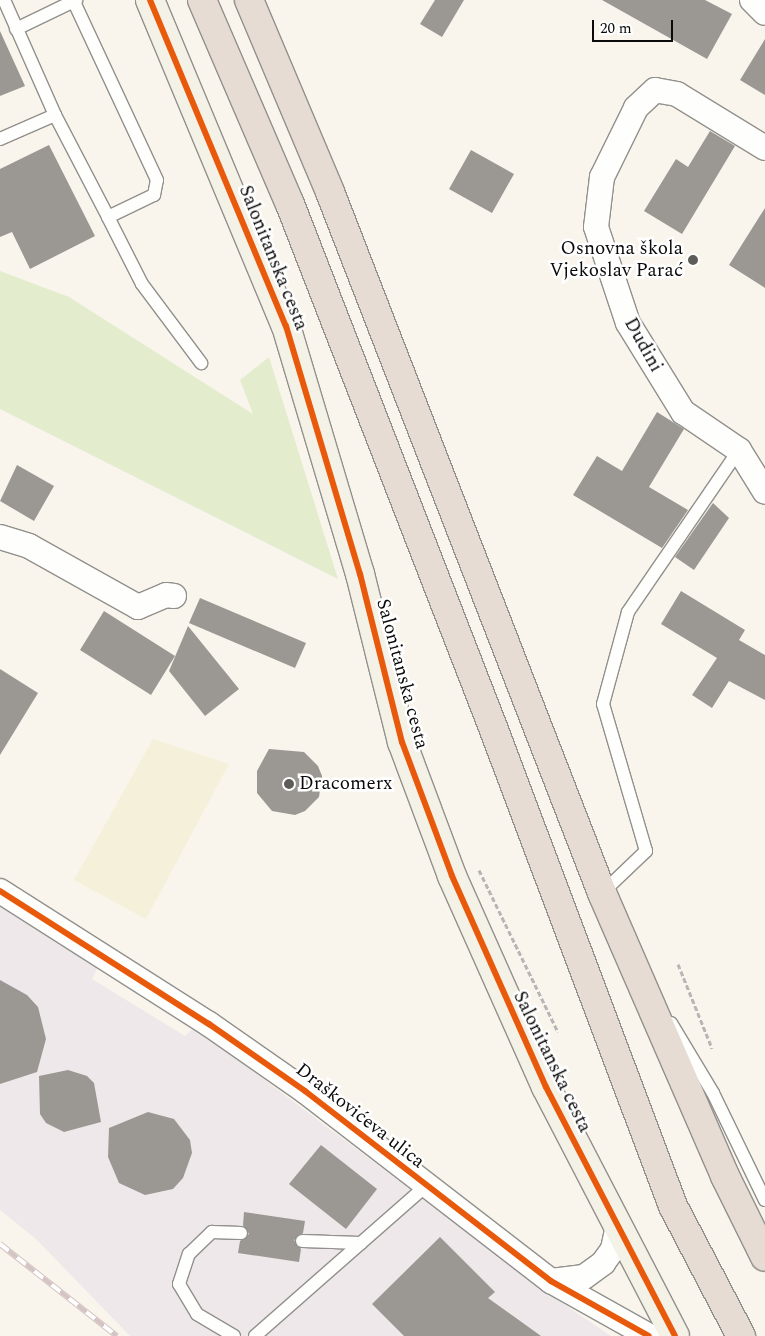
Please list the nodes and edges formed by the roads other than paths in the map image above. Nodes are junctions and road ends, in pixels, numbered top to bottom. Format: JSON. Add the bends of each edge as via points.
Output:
{"nodes":[{"id":1,"x":4,"y":0,"type":"edge"},
{"id":2,"x":74,"y":0,"type":"edge"},
{"id":3,"x":150,"y":0,"type":"edge"},
{"id":4,"x":202,"y":0,"type":"edge"},
{"id":5,"x":249,"y":0,"type":"edge"},
{"id":6,"x":752,"y":0,"type":"edge"},
{"id":7,"x":765,"y":13,"type":"edge"},
{"id":8,"x":16,"y":29,"type":"junction"},
{"id":9,"x":55,"y":115,"type":"junction"},
{"id":10,"x":0,"y":139,"type":"edge"},
{"id":11,"x":765,"y":148,"type":"edge"},
{"id":12,"x":108,"y":217,"type":"junction"},
{"id":13,"x":201,"y":363,"type":"dead end"},
{"id":14,"x":739,"y":450,"type":"junction"},
{"id":15,"x":765,"y":492,"type":"edge"},
{"id":16,"x":0,"y":537,"type":"edge"},
{"id":17,"x":174,"y":596,"type":"dead end"},
{"id":18,"x":0,"y":890,"type":"edge"},
{"id":19,"x":602,"y":893,"type":"junction"},
{"id":20,"x":628,"y":952,"type":"junction"},
{"id":21,"x":426,"y":1186,"type":"junction"},
{"id":22,"x":765,"y":1200,"type":"edge"},
{"id":23,"x":618,"y":1226,"type":"junction"},
{"id":24,"x":241,"y":1233,"type":"dead end"},
{"id":25,"x":302,"y":1241,"type":"dead end"},
{"id":26,"x":361,"y":1243,"type":"junction"},
{"id":27,"x":765,"y":1256,"type":"edge"},
{"id":28,"x":551,"y":1281,"type":"junction"},
{"id":29,"x":234,"y":1336,"type":"edge"},
{"id":30,"x":255,"y":1336,"type":"edge"},
{"id":31,"x":649,"y":1336,"type":"edge"},
{"id":32,"x":675,"y":1336,"type":"edge"},
{"id":33,"x":741,"y":1336,"type":"edge"}],
"edges":[{"from":1,"to":8,"type":"lane"},
{"from":2,"to":8,"type":"lane"},
{"from":2,"to":12,"type":"lane","via":[[157,180],[154,195]]},
{"from":3,"to":23,"type":"main road","name":"Salonitanska cesta","via":[[286,326],[360,574],[402,742],[452,876],[546,1087]]},
{"from":4,"to":33,"type":"highway","via":[[297,223],[673,1206]]},
{"from":5,"to":19,"type":"highway","via":[[330,192]]},
{"from":6,"to":7,"type":"street"},
{"from":8,"to":9,"type":"lane"},
{"from":9,"to":10,"type":"lane"},
{"from":9,"to":12,"type":"lane"},
{"from":11,"to":14,"type":"street","name":"Dudini","via":[[677,94],[655,90],[636,108],[602,177],[596,227],[628,323],[682,412]]},
{"from":12,"to":13,"type":"lane","via":[[142,284]]},
{"from":14,"to":15,"type":"street","name":"Dudini"},
{"from":14,"to":19,"type":"lane","via":[[628,612],[603,704],[646,851]]},
{"from":16,"to":17,"type":"street","via":[[29,546],[138,607],[166,595]]},
{"from":18,"to":21,"type":"street","name":"Draškovićeva ulica","via":[[209,1024],[304,1091]]},
{"from":19,"to":20,"type":"highway"},
{"from":20,"to":22,"type":"lane","via":[[713,1093]]},
{"from":20,"to":27,"type":"highway","via":[[725,1176]]},
{"from":21,"to":26,"type":"lane"},
{"from":21,"to":28,"type":"street","name":"Draškovićeva ulica"},
{"from":23,"to":28,"type":"street","via":[[613,1249],[603,1264],[584,1277]]},
{"from":23,"to":32,"type":"main road","name":"Salonitanska cesta"},
{"from":24,"to":29,"type":"lane","via":[[212,1232],[189,1254],[179,1284],[197,1314]]},
{"from":25,"to":26,"type":"lane"},
{"from":26,"to":30,"type":"lane"},
{"from":28,"to":31,"type":"street","name":"Draškovićeva ulica"}]}
